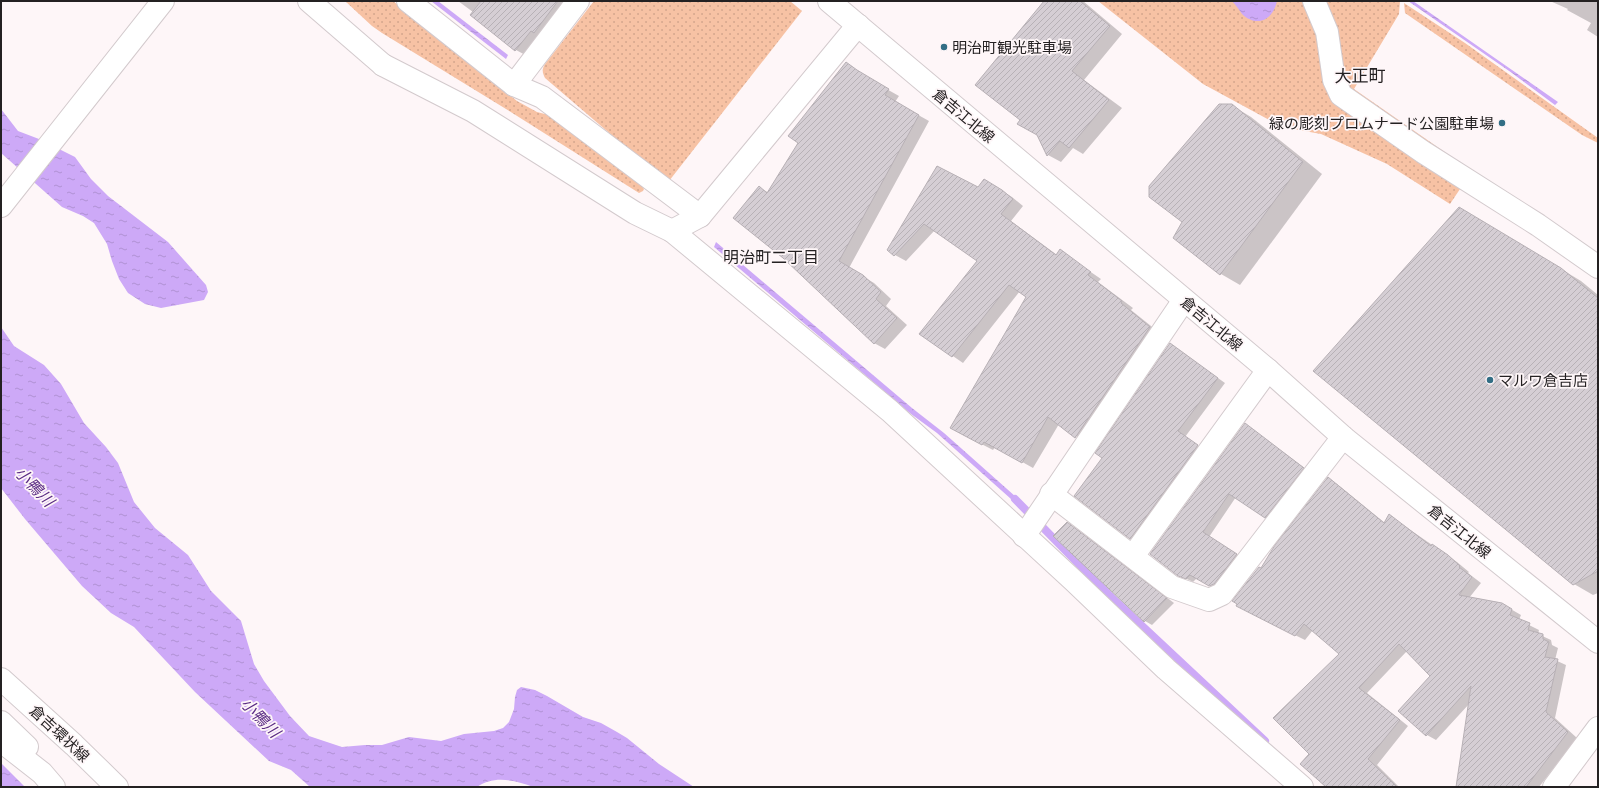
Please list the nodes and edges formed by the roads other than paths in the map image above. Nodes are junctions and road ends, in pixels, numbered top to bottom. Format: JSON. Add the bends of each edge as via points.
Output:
{"nodes":[{"id":1,"x":163,"y":1,"type":"edge"},
{"id":2,"x":309,"y":1,"type":"edge"},
{"id":3,"x":408,"y":1,"type":"edge"},
{"id":4,"x":578,"y":1,"type":"edge"},
{"id":5,"x":829,"y":1,"type":"edge"},
{"id":6,"x":1314,"y":1,"type":"edge"},
{"id":7,"x":858,"y":25,"type":"junction"},
{"id":8,"x":514,"y":86,"type":"junction"},
{"id":9,"x":1,"y":206,"type":"edge"},
{"id":10,"x":700,"y":216,"type":"junction"},
{"id":11,"x":672,"y":231,"type":"junction"},
{"id":12,"x":1598,"y":267,"type":"edge"},
{"id":13,"x":1184,"y":300,"type":"junction"},
{"id":14,"x":1268,"y":370,"type":"junction"},
{"id":15,"x":1343,"y":437,"type":"junction"},
{"id":16,"x":1051,"y":494,"type":"junction"},
{"id":17,"x":1024,"y":536,"type":"junction"},
{"id":18,"x":1133,"y":556,"type":"junction"},
{"id":19,"x":1598,"y":642,"type":"edge"},
{"id":20,"x":1,"y":679,"type":"edge"},
{"id":21,"x":1,"y":722,"type":"edge"},
{"id":22,"x":1598,"y":728,"type":"edge"},
{"id":23,"x":1,"y":741,"type":"edge"},
{"id":24,"x":48,"y":780,"type":"edge"},
{"id":25,"x":117,"y":787,"type":"edge"},
{"id":26,"x":1302,"y":787,"type":"edge"},
{"id":27,"x":1554,"y":787,"type":"edge"}],
"edges":[{"from":1,"to":9,"type":"street"},
{"from":2,"to":11,"type":"street","via":[[383,65],[473,111],[635,213]]},
{"from":3,"to":8,"type":"street"},
{"from":4,"to":8,"type":"street"},
{"from":5,"to":7,"type":"street","name":"倉吉江北線"},
{"from":6,"to":12,"type":"street","via":[[1327,32],[1334,80],[1341,95]]},
{"from":7,"to":10,"type":"street"},
{"from":7,"to":13,"type":"street","name":"倉吉江北線"},
{"from":8,"to":10,"type":"street","via":[[542,97]]},
{"from":10,"to":11,"type":"street"},
{"from":11,"to":17,"type":"street","via":[[890,411]]},
{"from":13,"to":14,"type":"street","name":"倉吉江北線"},
{"from":13,"to":16,"type":"street"},
{"from":14,"to":15,"type":"street","name":"倉吉江北線"},
{"from":14,"to":18,"type":"street"},
{"from":15,"to":18,"type":"street","via":[[1222,594],[1209,600],[1172,587]]},
{"from":15,"to":19,"type":"street","name":"倉吉江北線"},
{"from":16,"to":17,"type":"street"},
{"from":16,"to":18,"type":"street"},
{"from":17,"to":26,"type":"street","via":[[1166,669]]},
{"from":20,"to":25,"type":"street","name":"倉吉環状線"},
{"from":21,"to":24,"type":"street","via":[[39,759]]},
{"from":22,"to":27,"type":"street"},
{"from":23,"to":24,"type":"street"}]}
